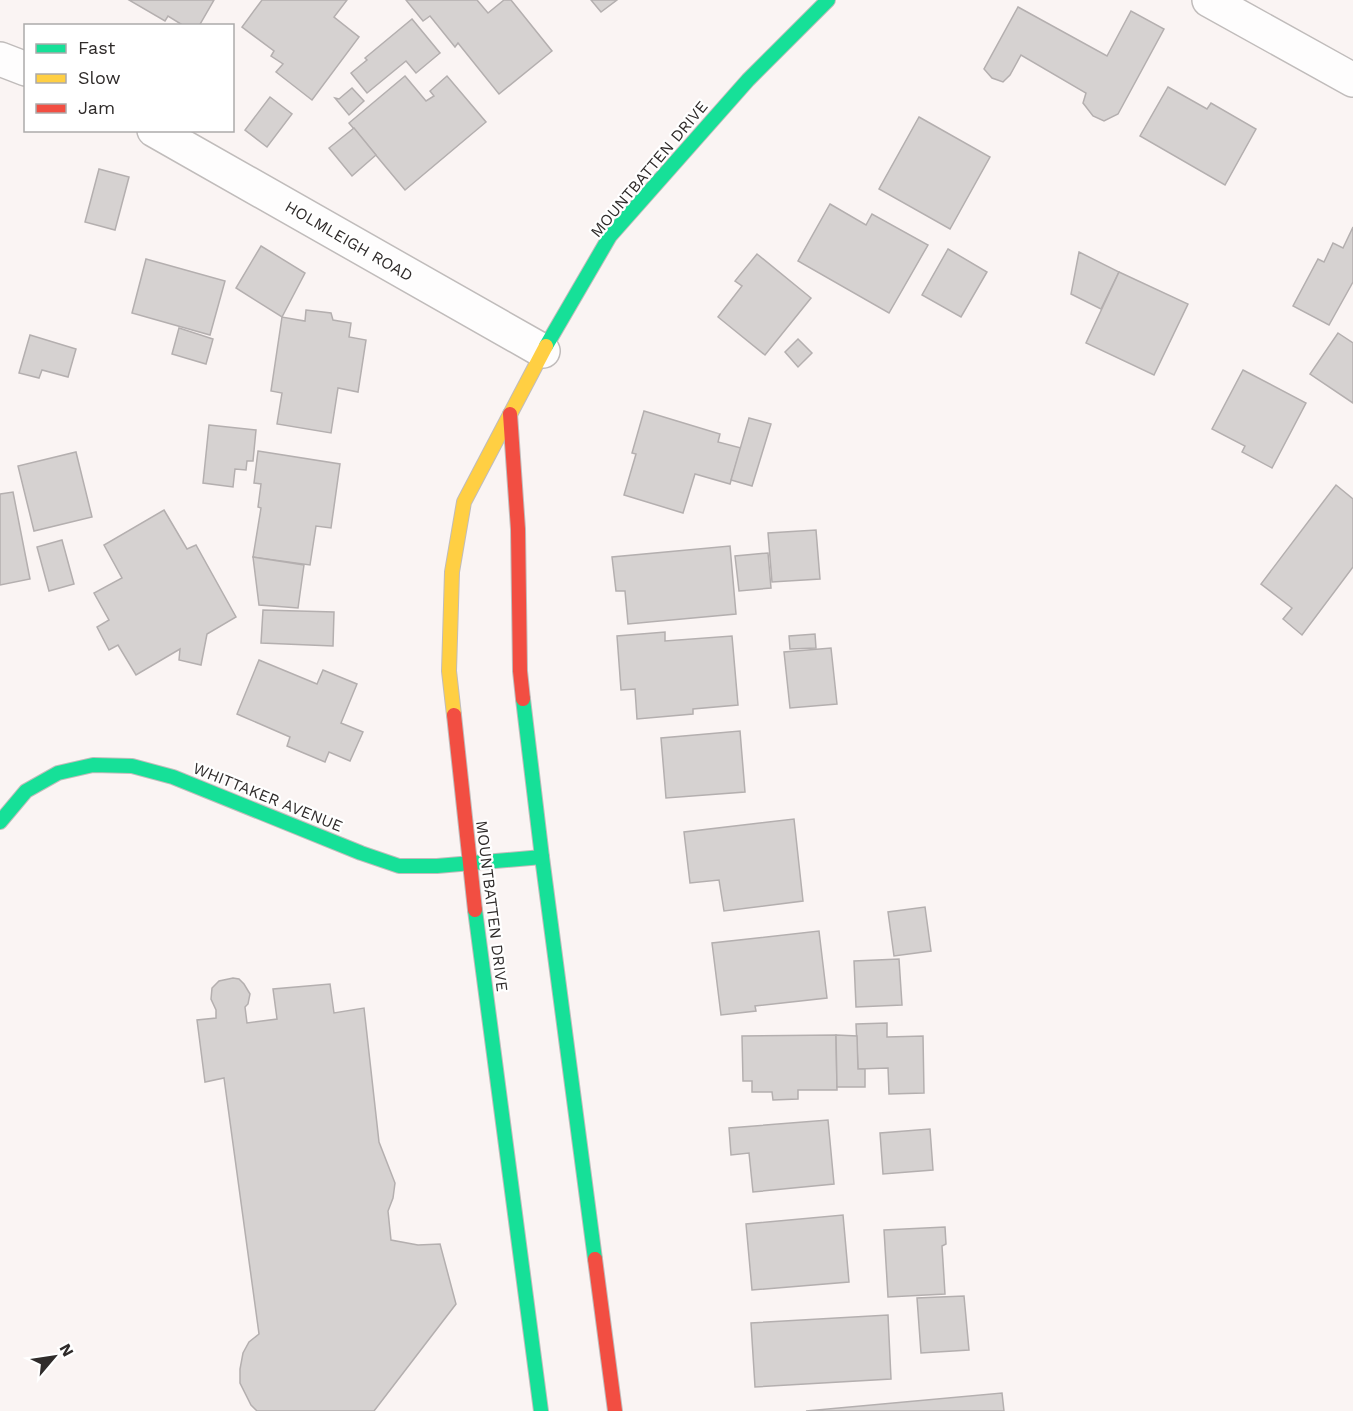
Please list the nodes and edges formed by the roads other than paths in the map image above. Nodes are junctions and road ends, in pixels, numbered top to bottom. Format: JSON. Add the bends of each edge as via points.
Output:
{"nodes":[{"id":1,"x":828,"y":0,"type":"edge"},
{"id":2,"x":1209,"y":0,"type":"edge"},
{"id":3,"x":0,"y":59,"type":"edge"},
{"id":4,"x":24,"y":68,"type":"edge"},
{"id":5,"x":1353,"y":80,"type":"edge"},
{"id":6,"x":158,"y":132,"type":"edge"},
{"id":7,"x":543,"y":351,"type":"junction"},
{"id":8,"x":510,"y":414,"type":"junction"},
{"id":9,"x":0,"y":822,"type":"edge"},
{"id":10,"x":542,"y":857,"type":"junction"},
{"id":11,"x":469,"y":863,"type":"junction"},
{"id":12,"x":541,"y":1411,"type":"edge"},
{"id":13,"x":615,"y":1411,"type":"edge"}],
"edges":[{"from":1,"to":7,"type":"main road","name":"MOUNTBATTEN DRIVE","via":[[748,80],[610,236]]},
{"from":2,"to":5,"type":"street"},
{"from":3,"to":4,"type":"street"},
{"from":6,"to":7,"type":"street","name":"HOLMLEIGH ROAD"},
{"from":7,"to":8,"type":"main road","name":"MOUNTBATTEN DRIVE"},
{"from":8,"to":10,"type":"main road","via":[[518,529],[520,671]]},
{"from":8,"to":11,"type":"main road","name":"MOUNTBATTEN DRIVE","via":[[464,502],[452,572],[449,671]]},
{"from":9,"to":11,"type":"main road","name":"WHITTAKER AVENUE","via":[[26,790],[58,773],[93,765],[132,766],[172,777],[399,866]]},
{"from":10,"to":11,"type":"main road","name":"WHITTAKER AVENUE"},
{"from":10,"to":13,"type":"main road"},
{"from":11,"to":12,"type":"main road","name":"MOUNTBATTEN DRIVE"}]}
